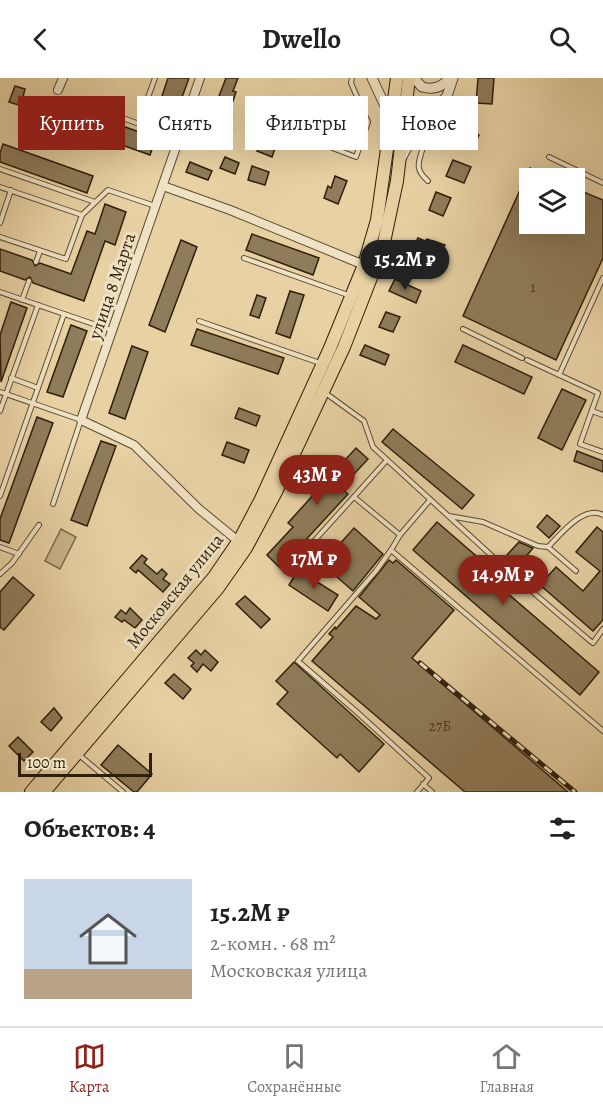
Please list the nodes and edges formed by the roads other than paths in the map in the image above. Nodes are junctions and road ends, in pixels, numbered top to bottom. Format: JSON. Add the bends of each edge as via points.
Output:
{"nodes":[{"id":1,"x":63,"y":78,"type":"edge"},
{"id":2,"x":155,"y":78,"type":"edge"},
{"id":3,"x":200,"y":78,"type":"edge"},
{"id":4,"x":352,"y":78,"type":"edge"},
{"id":5,"x":372,"y":78,"type":"edge"},
{"id":6,"x":397,"y":78,"type":"edge"},
{"id":7,"x":409,"y":78,"type":"edge"},
{"id":8,"x":414,"y":78,"type":"edge"},
{"id":9,"x":451,"y":78,"type":"edge"},
{"id":10,"x":58,"y":90,"type":"dead end"},
{"id":11,"x":148,"y":96,"type":"edge"},
{"id":12,"x":194,"y":96,"type":"edge"},
{"id":13,"x":357,"y":96,"type":"edge"},
{"id":14,"x":380,"y":96,"type":"edge"},
{"id":15,"x":395,"y":96,"type":"edge"},
{"id":16,"x":447,"y":96,"type":"edge"},
{"id":17,"x":175,"y":150,"type":"edge"},
{"id":18,"x":338,"y":150,"type":"edge"},
{"id":19,"x":359,"y":150,"type":"edge"},
{"id":20,"x":388,"y":150,"type":"edge"},
{"id":21,"x":406,"y":150,"type":"edge"},
{"id":22,"x":421,"y":150,"type":"edge"},
{"id":23,"x":549,"y":158,"type":"dead end"},
{"id":24,"x":400,"y":162,"type":"junction"},
{"id":25,"x":0,"y":169,"type":"edge"},
{"id":26,"x":428,"y":182,"type":"dead end"},
{"id":27,"x":603,"y":183,"type":"edge"},
{"id":28,"x":163,"y":186,"type":"junction"},
{"id":29,"x":0,"y":187,"type":"edge"},
{"id":30,"x":11,"y":190,"type":"junction"},
{"id":31,"x":95,"y":202,"type":"junction"},
{"id":32,"x":156,"y":206,"type":"junction"},
{"id":33,"x":82,"y":215,"type":"junction"},
{"id":34,"x":0,"y":223,"type":"edge"},
{"id":35,"x":0,"y":237,"type":"edge"},
{"id":36,"x":40,"y":250,"type":"junction"},
{"id":37,"x":244,"y":258,"type":"dead end"},
{"id":38,"x":36,"y":262,"type":"dead end"},
{"id":39,"x":364,"y":265,"type":"junction"},
{"id":40,"x":603,"y":278,"type":"edge"},
{"id":41,"x":28,"y":281,"type":"dead end"},
{"id":42,"x":0,"y":292,"type":"edge"},
{"id":43,"x":351,"y":297,"type":"junction"},
{"id":44,"x":22,"y":300,"type":"junction"},
{"id":45,"x":38,"y":305,"type":"junction"},
{"id":46,"x":64,"y":314,"type":"junction"},
{"id":47,"x":199,"y":321,"type":"dead end"},
{"id":48,"x":112,"y":330,"type":"junction"},
{"id":49,"x":463,"y":330,"type":"dead end"},
{"id":50,"x":323,"y":364,"type":"junction"},
{"id":51,"x":559,"y":375,"type":"junction"},
{"id":52,"x":11,"y":378,"type":"junction"},
{"id":53,"x":38,"y":388,"type":"junction"},
{"id":54,"x":0,"y":392,"type":"edge"},
{"id":55,"x":323,"y":392,"type":"junction"},
{"id":56,"x":6,"y":394,"type":"junction"},
{"id":57,"x":33,"y":403,"type":"junction"},
{"id":58,"x":0,"y":411,"type":"edge"},
{"id":59,"x":592,"y":411,"type":"junction"},
{"id":60,"x":603,"y":415,"type":"edge"},
{"id":61,"x":81,"y":420,"type":"junction"},
{"id":62,"x":603,"y":452,"type":"edge"},
{"id":63,"x":387,"y":460,"type":"junction"},
{"id":64,"x":0,"y":496,"type":"edge"},
{"id":65,"x":354,"y":497,"type":"junction"},
{"id":66,"x":430,"y":500,"type":"junction"},
{"id":67,"x":53,"y":504,"type":"dead end"},
{"id":68,"x":603,"y":515,"type":"edge"},
{"id":69,"x":448,"y":516,"type":"junction"},
{"id":70,"x":39,"y":525,"type":"dead end"},
{"id":71,"x":400,"y":535,"type":"junction"},
{"id":72,"x":315,"y":540,"type":"dead end"},
{"id":73,"x":238,"y":541,"type":"junction"},
{"id":74,"x":0,"y":547,"type":"edge"},
{"id":75,"x":548,"y":547,"type":"junction"},
{"id":76,"x":391,"y":550,"type":"junction"},
{"id":77,"x":19,"y":554,"type":"junction"},
{"id":78,"x":576,"y":571,"type":"dead end"},
{"id":79,"x":0,"y":574,"type":"edge"},
{"id":80,"x":603,"y":629,"type":"edge"},
{"id":81,"x":603,"y":731,"type":"edge"},
{"id":82,"x":78,"y":753,"type":"junction"},
{"id":83,"x":423,"y":784,"type":"junction"},
{"id":84,"x":31,"y":792,"type":"edge"},
{"id":85,"x":44,"y":792,"type":"edge"},
{"id":86,"x":123,"y":792,"type":"edge"},
{"id":87,"x":417,"y":792,"type":"edge"},
{"id":88,"x":432,"y":792,"type":"edge"}],
"edges":[{"from":1,"to":10,"type":"street"},
{"from":2,"to":11,"type":"lane"},
{"from":3,"to":12,"type":"street","name":"улица 8 Марта"},
{"from":4,"to":13,"type":"lane"},
{"from":5,"to":14,"type":"street"},
{"from":6,"to":15,"type":"main road","name":"Московская улица"},
{"from":7,"to":24,"type":"main road","name":"Московская улица"},
{"from":8,"to":9,"type":"street","via":[[422,87],[435,88]]},
{"from":9,"to":16,"type":"street"},
{"from":17,"to":28,"type":"street","name":"улица 8 Марта"},
{"from":18,"to":19,"type":"lane","via":[[357,157]]},
{"from":20,"to":39,"type":"main road","name":"Московская улица","via":[[377,220]]},
{"from":21,"to":24,"type":"street"},
{"from":22,"to":26,"type":"lane","via":[[418,166]]},
{"from":23,"to":27,"type":"lane"},
{"from":24,"to":55,"type":"main road","name":"Московская улица","via":[[383,247]]},
{"from":25,"to":31,"type":"lane"},
{"from":28,"to":32,"type":"street","name":"улица 8 Марта"},
{"from":28,"to":39,"type":"street"},
{"from":29,"to":30,"type":"lane"},
{"from":30,"to":33,"type":"lane"},
{"from":30,"to":34,"type":"lane"},
{"from":31,"to":32,"type":"lane","via":[[108,190]]},
{"from":31,"to":33,"type":"lane"},
{"from":32,"to":48,"type":"street","name":"улица 8 Марта"},
{"from":33,"to":36,"type":"lane","via":[[66,259]]},
{"from":35,"to":36,"type":"lane"},
{"from":36,"to":38,"type":"lane"},
{"from":37,"to":43,"type":"lane"},
{"from":39,"to":43,"type":"main road","name":"Московская улица"},
{"from":40,"to":51,"type":"lane"},
{"from":41,"to":44,"type":"lane"},
{"from":42,"to":44,"type":"lane"},
{"from":43,"to":50,"type":"main road","name":"Московская улица"},
{"from":44,"to":45,"type":"lane"},
{"from":45,"to":46,"type":"lane"},
{"from":45,"to":52,"type":"lane"},
{"from":46,"to":48,"type":"lane"},
{"from":46,"to":53,"type":"lane"},
{"from":47,"to":50,"type":"lane"},
{"from":48,"to":61,"type":"street","name":"улица 8 Марта"},
{"from":49,"to":51,"type":"lane"},
{"from":50,"to":73,"type":"main road","name":"Московская улица"},
{"from":51,"to":59,"type":"lane","via":[[598,393]]},
{"from":52,"to":53,"type":"lane"},
{"from":52,"to":56,"type":"lane"},
{"from":53,"to":57,"type":"lane"},
{"from":54,"to":56,"type":"lane"},
{"from":55,"to":63,"type":"lane","via":[[364,421],[373,447]]},
{"from":55,"to":82,"type":"main road","name":"Московская улица","via":[[239,560]]},
{"from":56,"to":57,"type":"lane"},
{"from":56,"to":58,"type":"lane"},
{"from":57,"to":61,"type":"lane"},
{"from":57,"to":64,"type":"lane"},
{"from":59,"to":60,"type":"lane"},
{"from":59,"to":62,"type":"lane","via":[[580,444]]},
{"from":61,"to":67,"type":"lane","name":"улица 8 Марта"},
{"from":61,"to":73,"type":"street","via":[[134,445],[199,510]]},
{"from":63,"to":65,"type":"lane"},
{"from":63,"to":66,"type":"lane"},
{"from":65,"to":71,"type":"lane"},
{"from":65,"to":72,"type":"lane"},
{"from":66,"to":69,"type":"lane"},
{"from":66,"to":71,"type":"lane"},
{"from":68,"to":75,"type":"lane","via":[[585,514]]},
{"from":69,"to":75,"type":"lane","via":[[483,522]]},
{"from":69,"to":80,"type":"lane","via":[[593,643]]},
{"from":70,"to":77,"type":"lane"},
{"from":71,"to":76,"type":"lane"},
{"from":73,"to":84,"type":"main road","name":"Московская улица","via":[[214,577]]},
{"from":74,"to":77,"type":"lane"},
{"from":75,"to":78,"type":"lane"},
{"from":76,"to":81,"type":"lane"},
{"from":76,"to":83,"type":"lane","via":[[297,661],[429,778]]},
{"from":77,"to":79,"type":"lane"},
{"from":82,"to":85,"type":"main road","name":"Московская улица"},
{"from":82,"to":86,"type":"lane"},
{"from":83,"to":87,"type":"lane"},
{"from":83,"to":88,"type":"lane"}]}
